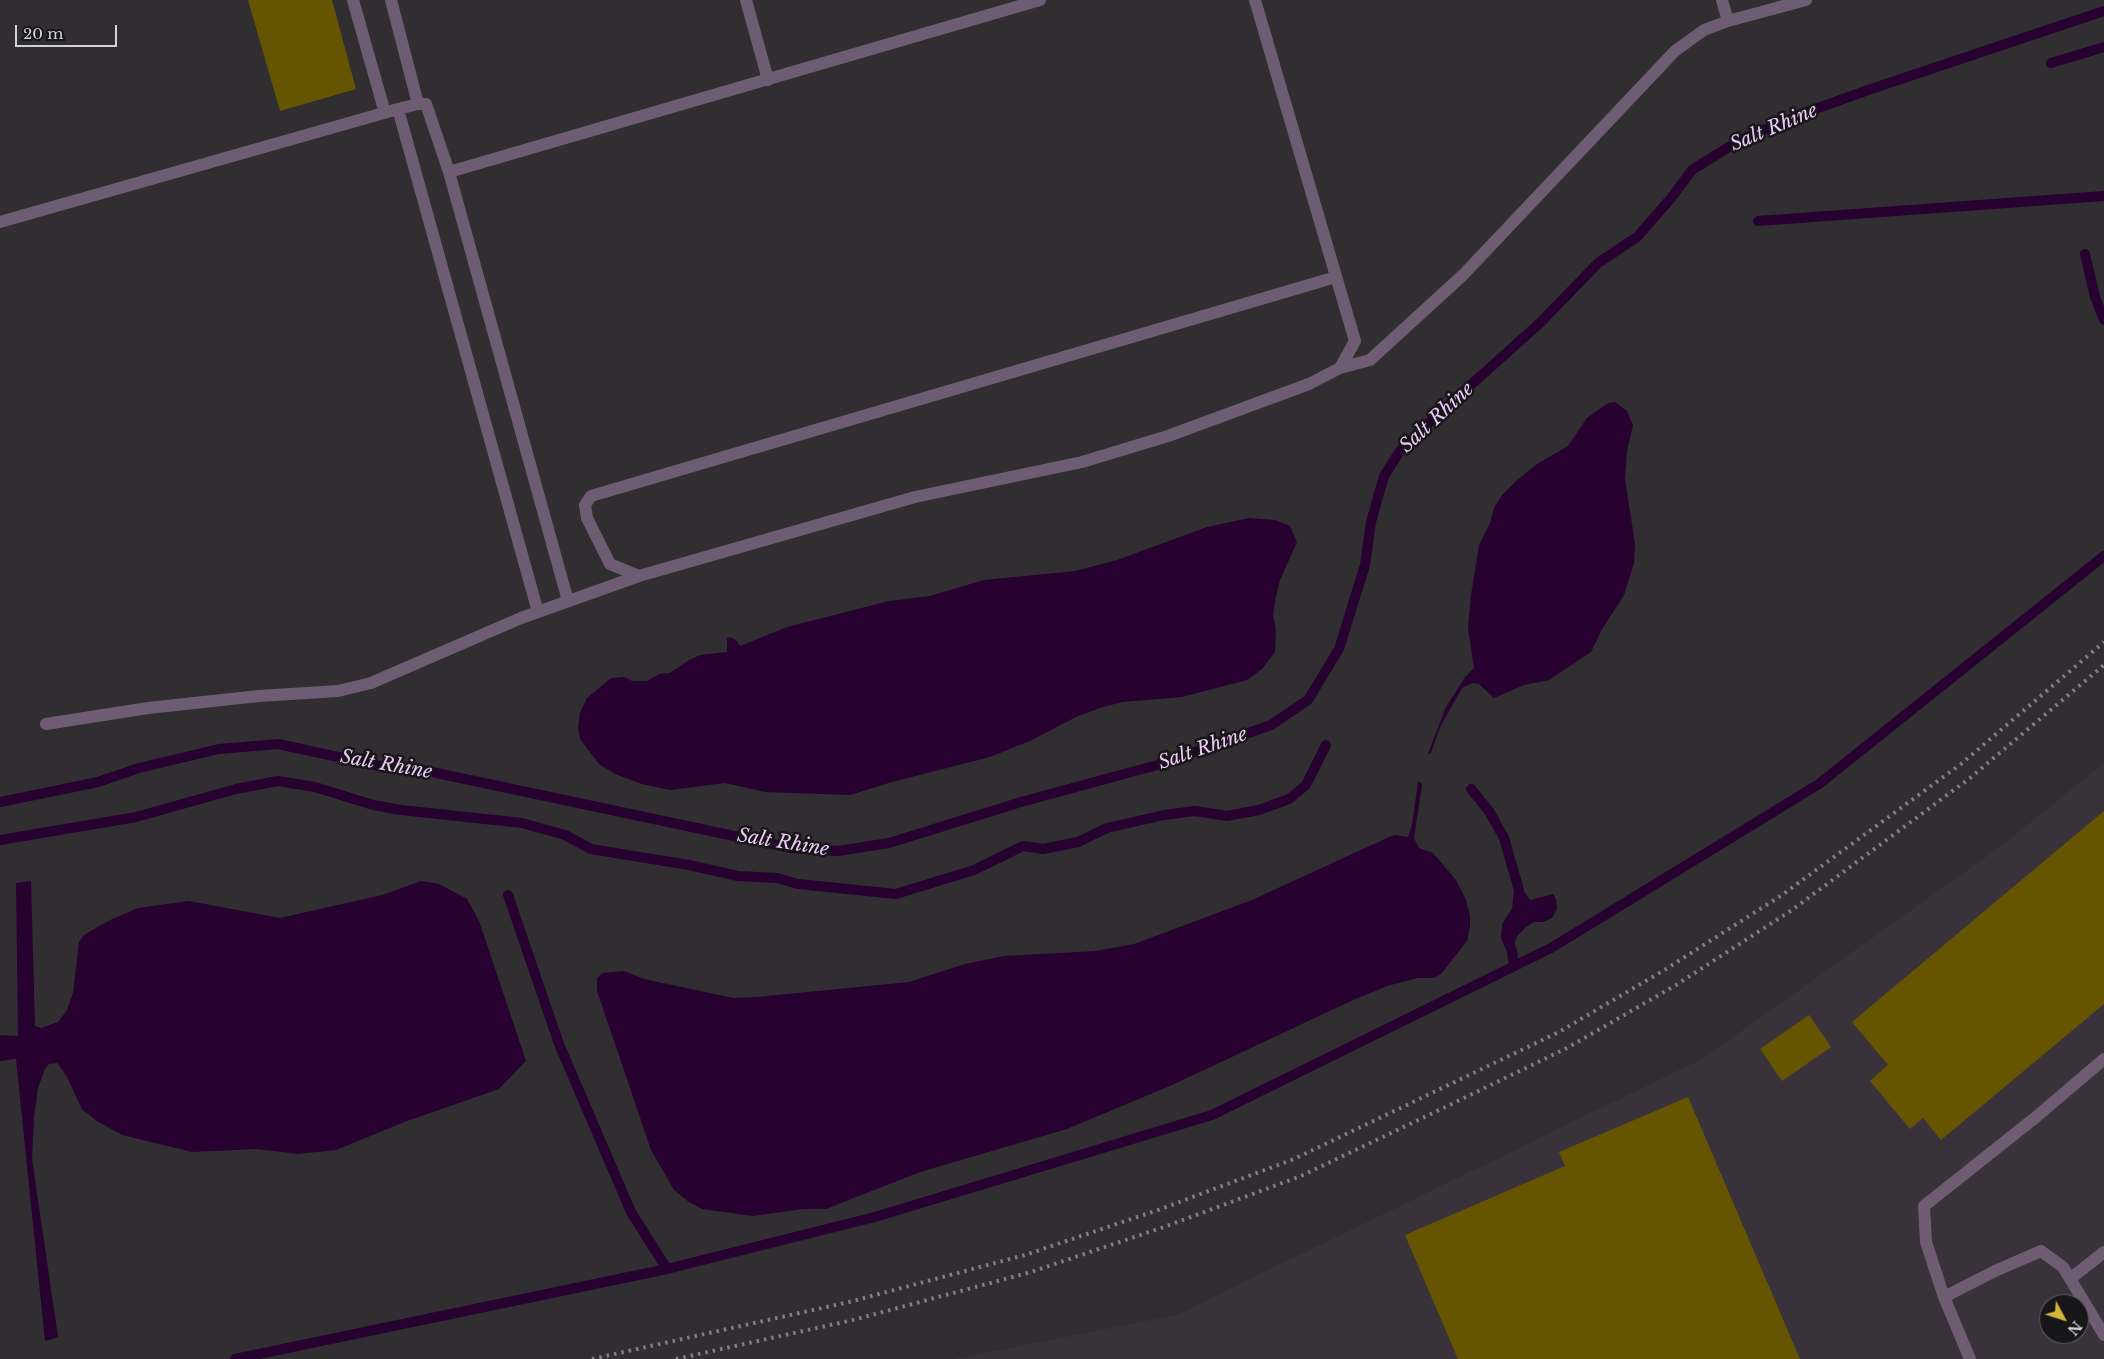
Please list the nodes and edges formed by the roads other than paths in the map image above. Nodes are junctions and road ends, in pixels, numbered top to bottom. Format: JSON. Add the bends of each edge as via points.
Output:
{"nodes":[{"id":1,"x":353,"y":0,"type":"edge"},
{"id":2,"x":391,"y":0,"type":"edge"},
{"id":3,"x":746,"y":0,"type":"edge"},
{"id":4,"x":1040,"y":0,"type":"edge"},
{"id":5,"x":1255,"y":0,"type":"edge"},
{"id":6,"x":1722,"y":0,"type":"edge"},
{"id":7,"x":1806,"y":0,"type":"edge"},
{"id":8,"x":1768,"y":6,"type":"edge"},
{"id":9,"x":1728,"y":21,"type":"junction"},
{"id":10,"x":768,"y":80,"type":"junction"},
{"id":11,"x":418,"y":104,"type":"junction"},
{"id":12,"x":398,"y":109,"type":"junction"},
{"id":13,"x":385,"y":113,"type":"junction"},
{"id":14,"x":449,"y":172,"type":"junction"},
{"id":15,"x":0,"y":222,"type":"edge"},
{"id":16,"x":1336,"y":277,"type":"junction"},
{"id":17,"x":1340,"y":368,"type":"junction"},
{"id":18,"x":639,"y":576,"type":"junction"},
{"id":19,"x":568,"y":601,"type":"junction"},
{"id":20,"x":538,"y":612,"type":"junction"},
{"id":21,"x":46,"y":724,"type":"dead end"},
{"id":22,"x":2104,"y":1059,"type":"edge"},
{"id":23,"x":2104,"y":1252,"type":"edge"},
{"id":24,"x":2070,"y":1279,"type":"junction"},
{"id":25,"x":1944,"y":1297,"type":"junction"},
{"id":26,"x":2104,"y":1335,"type":"edge"},
{"id":27,"x":1970,"y":1359,"type":"edge"}],
"edges":[{"from":1,"to":13,"type":"lane"},
{"from":2,"to":11,"type":"lane"},
{"from":3,"to":10,"type":"lane"},
{"from":4,"to":10,"type":"lane"},
{"from":5,"to":16,"type":"lane"},
{"from":6,"to":9,"type":"lane"},
{"from":7,"to":8,"type":"lane"},
{"from":8,"to":9,"type":"lane"},
{"from":9,"to":17,"type":"lane","via":[[1704,30],[1675,51],[1463,275],[1370,360]]},
{"from":10,"to":14,"type":"lane"},
{"from":11,"to":12,"type":"lane"},
{"from":11,"to":14,"type":"lane","via":[[426,104]]},
{"from":12,"to":13,"type":"lane"},
{"from":12,"to":20,"type":"lane"},
{"from":13,"to":15,"type":"lane"},
{"from":14,"to":19,"type":"lane"},
{"from":16,"to":17,"type":"lane","via":[[1355,341]]},
{"from":16,"to":18,"type":"lane","via":[[591,496],[585,505],[587,518],[610,564]]},
{"from":17,"to":18,"type":"lane","via":[[1300,388],[1168,436],[1101,456],[915,497]]},
{"from":18,"to":19,"type":"lane"},
{"from":19,"to":20,"type":"lane"},
{"from":20,"to":21,"type":"lane","via":[[371,683],[338,691],[148,708]]},
{"from":22,"to":25,"type":"lane","via":[[1924,1206],[1926,1242]]},
{"from":23,"to":24,"type":"lane"},
{"from":24,"to":25,"type":"lane","via":[[2063,1268],[2041,1251]]},
{"from":24,"to":26,"type":"lane"},
{"from":25,"to":27,"type":"lane"}]}
